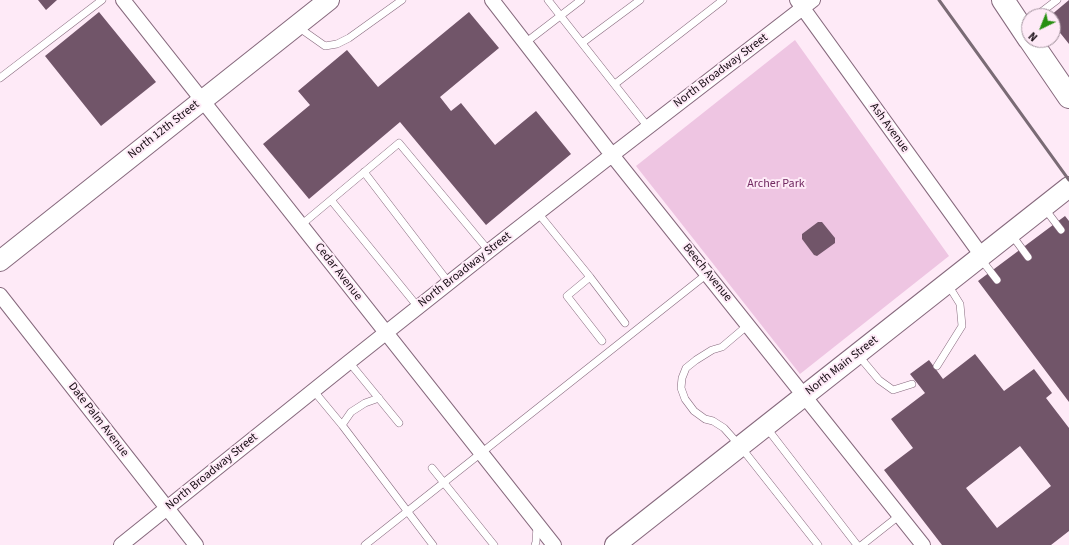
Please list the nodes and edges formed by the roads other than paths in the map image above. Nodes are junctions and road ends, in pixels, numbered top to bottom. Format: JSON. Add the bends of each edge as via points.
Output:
{"nodes":[{"id":1,"x":102,"y":0,"type":"edge"},
{"id":2,"x":123,"y":0,"type":"edge"},
{"id":3,"x":329,"y":0,"type":"edge"},
{"id":4,"x":402,"y":0,"type":"edge"},
{"id":5,"x":492,"y":0,"type":"edge"},
{"id":6,"x":548,"y":0,"type":"edge"},
{"id":7,"x":581,"y":0,"type":"edge"},
{"id":8,"x":640,"y":0,"type":"edge"},
{"id":9,"x":723,"y":0,"type":"edge"},
{"id":10,"x":1003,"y":0,"type":"edge"},
{"id":11,"x":1057,"y":0,"type":"edge"},
{"id":12,"x":804,"y":3,"type":"edge"},
{"id":13,"x":1049,"y":8,"type":"edge"},
{"id":14,"x":560,"y":16,"type":"junction"},
{"id":15,"x":1021,"y":20,"type":"edge"},
{"id":16,"x":296,"y":26,"type":"junction"},
{"id":17,"x":525,"y":43,"type":"junction"},
{"id":18,"x":582,"y":43,"type":"junction"},
{"id":19,"x":1040,"y":48,"type":"edge"},
{"id":20,"x":0,"y":78,"type":"edge"},
{"id":21,"x":615,"y":84,"type":"junction"},
{"id":22,"x":1069,"y":97,"type":"edge"},
{"id":23,"x":202,"y":100,"type":"junction"},
{"id":24,"x":648,"y":127,"type":"junction"},
{"id":25,"x":612,"y":155,"type":"junction"},
{"id":26,"x":364,"y":172,"type":"junction"},
{"id":27,"x":1069,"y":187,"type":"edge"},
{"id":28,"x":331,"y":200,"type":"junction"},
{"id":29,"x":1044,"y":207,"type":"junction"},
{"id":30,"x":538,"y":213,"type":"junction"},
{"id":31,"x":301,"y":225,"type":"junction"},
{"id":32,"x":1061,"y":230,"type":"dead end"},
{"id":33,"x":1010,"y":233,"type":"junction"},
{"id":34,"x":489,"y":251,"type":"junction"},
{"id":35,"x":1028,"y":256,"type":"dead end"},
{"id":36,"x":981,"y":257,"type":"junction"},
{"id":37,"x":0,"y":261,"type":"edge"},
{"id":38,"x":707,"y":274,"type":"junction"},
{"id":39,"x":590,"y":277,"type":"junction"},
{"id":40,"x":997,"y":280,"type":"dead end"},
{"id":41,"x":449,"y":283,"type":"junction"},
{"id":42,"x":947,"y":283,"type":"junction"},
{"id":43,"x":0,"y":295,"type":"edge"},
{"id":44,"x":418,"y":307,"type":"junction"},
{"id":45,"x":625,"y":323,"type":"dead end"},
{"id":46,"x":748,"y":325,"type":"junction"},
{"id":47,"x":386,"y":333,"type":"junction"},
{"id":48,"x":602,"y":341,"type":"dead end"},
{"id":49,"x":857,"y":354,"type":"junction"},
{"id":50,"x":349,"y":362,"type":"junction"},
{"id":51,"x":937,"y":366,"type":"dead end"},
{"id":52,"x":912,"y":384,"type":"dead end"},
{"id":53,"x":314,"y":390,"type":"junction"},
{"id":54,"x":805,"y":396,"type":"junction"},
{"id":55,"x":379,"y":398,"type":"junction"},
{"id":56,"x":399,"y":423,"type":"dead end"},
{"id":57,"x":342,"y":425,"type":"junction"},
{"id":58,"x":766,"y":426,"type":"junction"},
{"id":59,"x":740,"y":446,"type":"junction"},
{"id":60,"x":481,"y":452,"type":"junction"},
{"id":61,"x":432,"y":468,"type":"dead end"},
{"id":62,"x":444,"y":482,"type":"junction"},
{"id":63,"x":167,"y":508,"type":"junction"},
{"id":64,"x":407,"y":511,"type":"junction"},
{"id":65,"x":900,"y":515,"type":"junction"},
{"id":66,"x":537,"y":524,"type":"junction"},
{"id":67,"x":126,"y":544,"type":"edge"},
{"id":68,"x":196,"y":545,"type":"edge"},
{"id":69,"x":365,"y":545,"type":"edge"},
{"id":70,"x":433,"y":545,"type":"edge"},
{"id":71,"x":494,"y":545,"type":"edge"},
{"id":72,"x":535,"y":545,"type":"edge"},
{"id":73,"x":554,"y":545,"type":"edge"},
{"id":74,"x":615,"y":545,"type":"edge"},
{"id":75,"x":818,"y":545,"type":"edge"},
{"id":76,"x":857,"y":545,"type":"edge"},
{"id":77,"x":862,"y":545,"type":"edge"},
{"id":78,"x":923,"y":545,"type":"edge"}],
"edges":[{"from":1,"to":20,"type":"lane"},
{"from":2,"to":23,"type":"street","name":"Cedar Avenue"},
{"from":3,"to":16,"type":"street","name":"North 12th Street"},
{"from":4,"to":16,"type":"lane","via":[[337,44],[325,46]]},
{"from":5,"to":17,"type":"street","name":"Beech Avenue"},
{"from":6,"to":14,"type":"lane"},
{"from":7,"to":14,"type":"lane"},
{"from":8,"to":18,"type":"lane"},
{"from":9,"to":21,"type":"lane"},
{"from":10,"to":15,"type":"main road"},
{"from":11,"to":13,"type":"lane"},
{"from":12,"to":24,"type":"street","name":"North Broadway Street"},
{"from":12,"to":36,"type":"street","name":"Ash Avenue"},
{"from":14,"to":17,"type":"lane"},
{"from":14,"to":18,"type":"lane"},
{"from":16,"to":23,"type":"street","name":"North 12th Street"},
{"from":17,"to":25,"type":"street","name":"Beech Avenue"},
{"from":18,"to":21,"type":"lane"},
{"from":19,"to":22,"type":"main road"},
{"from":21,"to":24,"type":"lane"},
{"from":23,"to":31,"type":"street","name":"Cedar Avenue"},
{"from":23,"to":37,"type":"street","name":"North 12th Street"},
{"from":24,"to":25,"type":"street","name":"North Broadway Street"},
{"from":25,"to":30,"type":"street","name":"North Broadway Street"},
{"from":25,"to":38,"type":"street","name":"Beech Avenue"},
{"from":26,"to":28,"type":"lane"},
{"from":26,"to":34,"type":"lane","via":[[399,143]]},
{"from":26,"to":41,"type":"lane"},
{"from":27,"to":29,"type":"street","name":"North Main Street"},
{"from":28,"to":31,"type":"lane"},
{"from":28,"to":44,"type":"lane"},
{"from":29,"to":32,"type":"lane"},
{"from":29,"to":33,"type":"street","name":"North Main Street"},
{"from":30,"to":34,"type":"street","name":"North Broadway Street"},
{"from":30,"to":39,"type":"lane"},
{"from":31,"to":47,"type":"street","name":"Cedar Avenue"},
{"from":33,"to":35,"type":"lane"},
{"from":33,"to":36,"type":"street","name":"North Main Street"},
{"from":34,"to":41,"type":"street","name":"North Broadway Street"},
{"from":36,"to":40,"type":"lane"},
{"from":36,"to":42,"type":"street","name":"North Main Street"},
{"from":38,"to":46,"type":"street","name":"Beech Avenue"},
{"from":38,"to":60,"type":"lane"},
{"from":39,"to":45,"type":"lane"},
{"from":39,"to":48,"type":"lane","via":[[567,296]]},
{"from":41,"to":44,"type":"street","name":"North Broadway Street"},
{"from":42,"to":49,"type":"street","name":"North Main Street"},
{"from":42,"to":51,"type":"lane","via":[[960,304],[962,326]]},
{"from":43,"to":63,"type":"street","name":"Date Palm Avenue"},
{"from":44,"to":47,"type":"street","name":"North Broadway Street"},
{"from":46,"to":54,"type":"street","name":"Beech Avenue"},
{"from":46,"to":59,"type":"lane","via":[[722,347],[712,350],[686,368],[681,388],[694,411],[724,428]]},
{"from":47,"to":50,"type":"street","name":"North Broadway Street"},
{"from":47,"to":60,"type":"street","name":"Cedar Avenue"},
{"from":49,"to":52,"type":"lane","via":[[879,380],[893,390]]},
{"from":49,"to":54,"type":"street","name":"North Main Street"},
{"from":50,"to":53,"type":"street","name":"North Broadway Street"},
{"from":50,"to":55,"type":"lane"},
{"from":53,"to":57,"type":"lane"},
{"from":53,"to":63,"type":"street","name":"North Broadway Street"},
{"from":54,"to":58,"type":"street","name":"North Main Street"},
{"from":54,"to":65,"type":"street","name":"Beech Avenue"},
{"from":55,"to":56,"type":"lane"},
{"from":55,"to":57,"type":"lane","via":[[351,412]]},
{"from":57,"to":64,"type":"lane"},
{"from":58,"to":59,"type":"street","name":"North Main Street"},
{"from":58,"to":76,"type":"lane"},
{"from":59,"to":74,"type":"street","name":"North Main Street"},
{"from":59,"to":75,"type":"lane"},
{"from":60,"to":62,"type":"lane"},
{"from":60,"to":66,"type":"street","name":"Cedar Avenue"},
{"from":61,"to":62,"type":"lane"},
{"from":62,"to":64,"type":"lane"},
{"from":62,"to":71,"type":"lane"},
{"from":63,"to":67,"type":"street","name":"North Broadway Street"},
{"from":63,"to":68,"type":"street","name":"Date Palm Avenue"},
{"from":64,"to":69,"type":"lane"},
{"from":64,"to":70,"type":"lane"},
{"from":65,"to":77,"type":"lane"},
{"from":65,"to":78,"type":"street","name":"Beech Avenue"},
{"from":66,"to":72,"type":"lane"},
{"from":66,"to":73,"type":"street","name":"Cedar Avenue"}]}
